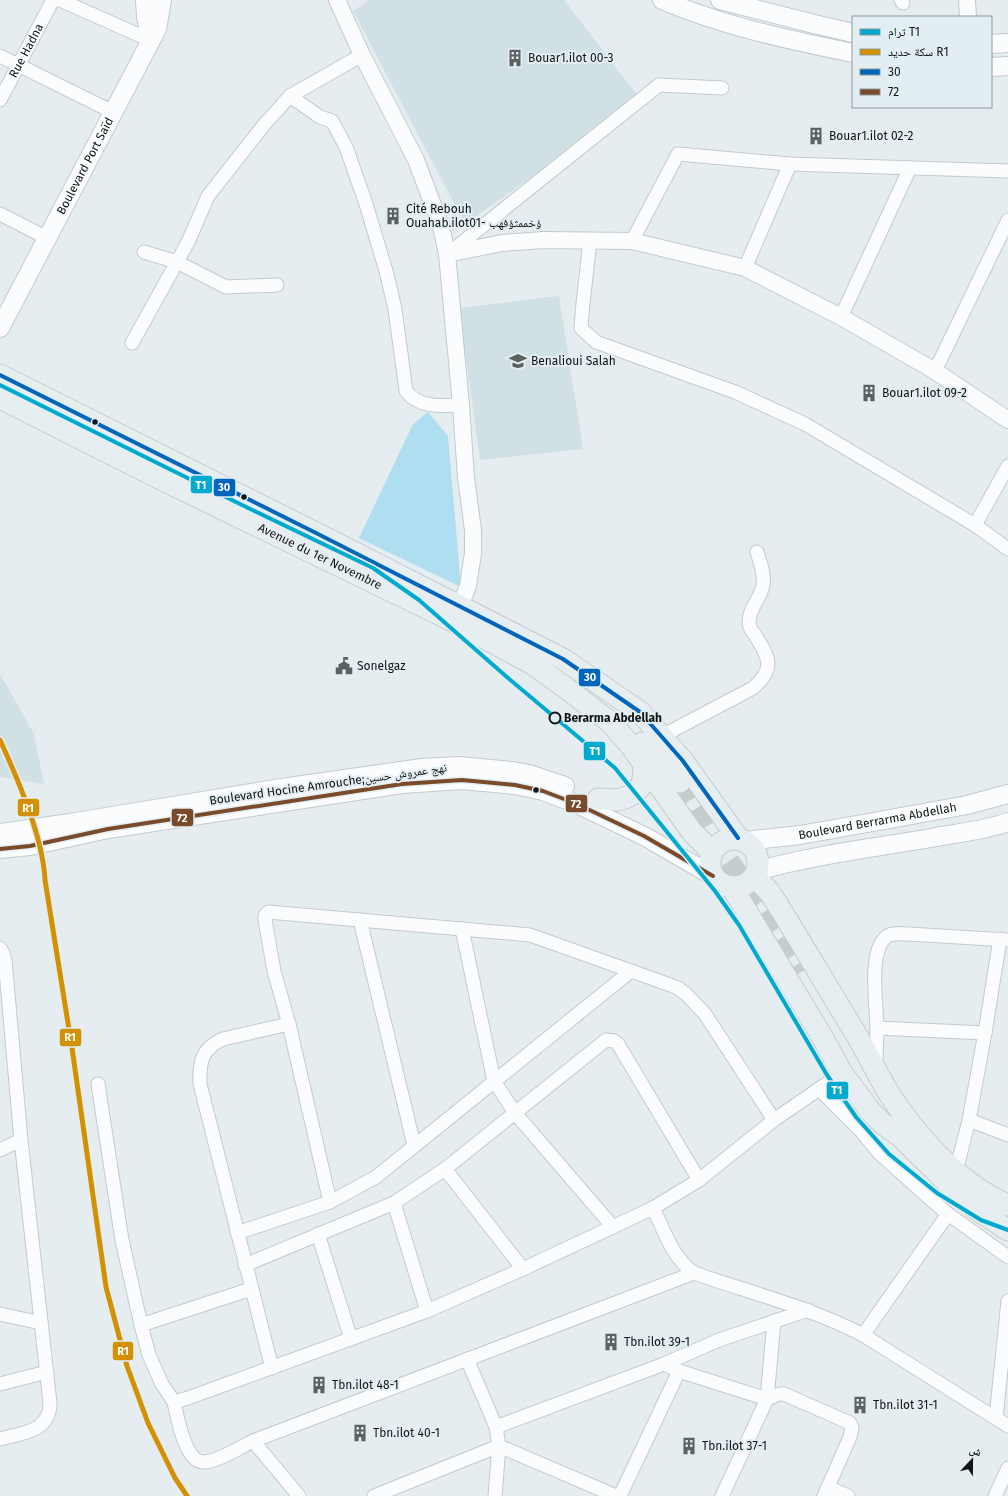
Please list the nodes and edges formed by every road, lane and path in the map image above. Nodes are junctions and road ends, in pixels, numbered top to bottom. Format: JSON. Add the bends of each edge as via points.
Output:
{"nodes":[{"id":1,"x":52,"y":0,"type":"edge"},
{"id":2,"x":60,"y":0,"type":"edge"},
{"id":3,"x":145,"y":0,"type":"edge"},
{"id":4,"x":162,"y":0,"type":"edge"},
{"id":5,"x":337,"y":0,"type":"edge"},
{"id":6,"x":662,"y":0,"type":"edge"},
{"id":7,"x":720,"y":0,"type":"edge"},
{"id":8,"x":967,"y":0,"type":"edge"},
{"id":9,"x":968,"y":16,"type":"edge"},
{"id":10,"x":852,"y":33,"type":"edge"},
{"id":11,"x":150,"y":40,"type":"junction"},
{"id":12,"x":1008,"y":43,"type":"edge"},
{"id":13,"x":992,"y":44,"type":"edge"},
{"id":14,"x":852,"y":54,"type":"edge"},
{"id":15,"x":362,"y":55,"type":"junction"},
{"id":16,"x":0,"y":56,"type":"edge"},
{"id":17,"x":18,"y":65,"type":"junction"},
{"id":18,"x":1008,"y":66,"type":"edge"},
{"id":19,"x":992,"y":67,"type":"edge"},
{"id":20,"x":722,"y":88,"type":"dead end"},
{"id":21,"x":290,"y":96,"type":"junction"},
{"id":22,"x":0,"y":100,"type":"edge"},
{"id":23,"x":113,"y":112,"type":"junction"},
{"id":24,"x":790,"y":164,"type":"junction"},
{"id":25,"x":910,"y":168,"type":"junction"},
{"id":26,"x":1008,"y":171,"type":"edge"},
{"id":27,"x":0,"y":214,"type":"edge"},
{"id":28,"x":1008,"y":220,"type":"edge"},
{"id":29,"x":47,"y":238,"type":"junction"},
{"id":30,"x":590,"y":241,"type":"junction"},
{"id":31,"x":632,"y":241,"type":"junction"},
{"id":32,"x":144,"y":252,"type":"dead end"},
{"id":33,"x":447,"y":254,"type":"junction"},
{"id":34,"x":177,"y":262,"type":"junction"},
{"id":35,"x":745,"y":268,"type":"junction"},
{"id":36,"x":277,"y":285,"type":"dead end"},
{"id":37,"x":841,"y":317,"type":"junction"},
{"id":38,"x":0,"y":328,"type":"edge"},
{"id":39,"x":132,"y":344,"type":"dead end"},
{"id":40,"x":935,"y":372,"type":"junction"},
{"id":41,"x":0,"y":375,"type":"edge"},
{"id":42,"x":0,"y":398,"type":"edge"},
{"id":43,"x":462,"y":405,"type":"junction"},
{"id":44,"x":1008,"y":420,"type":"edge"},
{"id":45,"x":1008,"y":466,"type":"edge"},
{"id":46,"x":975,"y":525,"type":"junction"},
{"id":47,"x":1008,"y":548,"type":"edge"},
{"id":48,"x":757,"y":552,"type":"dead end"},
{"id":49,"x":455,"y":613,"type":"junction"},
{"id":50,"x":531,"y":663,"type":"junction"},
{"id":51,"x":594,"y":680,"type":"junction"},
{"id":52,"x":662,"y":736,"type":"junction"},
{"id":53,"x":644,"y":765,"type":"junction"},
{"id":54,"x":1008,"y":794,"type":"edge"},
{"id":55,"x":598,"y":799,"type":"junction"},
{"id":56,"x":1008,"y":822,"type":"edge"},
{"id":57,"x":0,"y":833,"type":"edge"},
{"id":58,"x":741,"y":840,"type":"junction"},
{"id":59,"x":0,"y":849,"type":"edge"},
{"id":60,"x":711,"y":863,"type":"junction"},
{"id":61,"x":756,"y":873,"type":"junction"},
{"id":62,"x":732,"y":887,"type":"junction"},
{"id":63,"x":360,"y":920,"type":"junction"},
{"id":64,"x":462,"y":929,"type":"junction"},
{"id":65,"x":1004,"y":939,"type":"edge"},
{"id":66,"x":0,"y":948,"type":"edge"},
{"id":67,"x":631,"y":971,"type":"junction"},
{"id":68,"x":289,"y":1024,"type":"junction"},
{"id":69,"x":877,"y":1028,"type":"junction"},
{"id":70,"x":985,"y":1033,"type":"junction"},
{"id":71,"x":876,"y":1070,"type":"junction"},
{"id":72,"x":842,"y":1073,"type":"junction"},
{"id":73,"x":494,"y":1081,"type":"junction"},
{"id":74,"x":98,"y":1084,"type":"dead end"},
{"id":75,"x":819,"y":1089,"type":"junction"},
{"id":76,"x":515,"y":1113,"type":"junction"},
{"id":77,"x":774,"y":1120,"type":"junction"},
{"id":78,"x":969,"y":1120,"type":"junction"},
{"id":79,"x":906,"y":1131,"type":"junction"},
{"id":80,"x":1008,"y":1135,"type":"edge"},
{"id":81,"x":21,"y":1140,"type":"junction"},
{"id":82,"x":414,"y":1146,"type":"junction"},
{"id":83,"x":0,"y":1150,"type":"edge"},
{"id":84,"x":445,"y":1169,"type":"junction"},
{"id":85,"x":956,"y":1171,"type":"junction"},
{"id":86,"x":699,"y":1180,"type":"junction"},
{"id":87,"x":330,"y":1202,"type":"junction"},
{"id":88,"x":394,"y":1203,"type":"junction"},
{"id":89,"x":1008,"y":1205,"type":"edge"},
{"id":90,"x":654,"y":1208,"type":"junction"},
{"id":91,"x":948,"y":1214,"type":"junction"},
{"id":92,"x":613,"y":1227,"type":"junction"},
{"id":93,"x":1008,"y":1230,"type":"edge"},
{"id":94,"x":237,"y":1233,"type":"junction"},
{"id":95,"x":318,"y":1234,"type":"junction"},
{"id":96,"x":1008,"y":1257,"type":"edge"},
{"id":97,"x":245,"y":1265,"type":"junction"},
{"id":98,"x":523,"y":1269,"type":"junction"},
{"id":99,"x":694,"y":1273,"type":"junction"},
{"id":100,"x":251,"y":1289,"type":"junction"},
{"id":101,"x":1008,"y":1301,"type":"edge"},
{"id":102,"x":808,"y":1310,"type":"junction"},
{"id":103,"x":427,"y":1311,"type":"junction"},
{"id":104,"x":0,"y":1314,"type":"edge"},
{"id":105,"x":774,"y":1321,"type":"junction"},
{"id":106,"x":42,"y":1323,"type":"junction"},
{"id":107,"x":141,"y":1325,"type":"junction"},
{"id":108,"x":863,"y":1334,"type":"junction"},
{"id":109,"x":351,"y":1339,"type":"junction"},
{"id":110,"x":467,"y":1359,"type":"junction"},
{"id":111,"x":664,"y":1364,"type":"junction"},
{"id":112,"x":272,"y":1368,"type":"junction"},
{"id":113,"x":47,"y":1372,"type":"junction"},
{"id":114,"x":679,"y":1372,"type":"junction"},
{"id":115,"x":0,"y":1384,"type":"edge"},
{"id":116,"x":767,"y":1399,"type":"junction"},
{"id":117,"x":174,"y":1402,"type":"junction"},
{"id":118,"x":996,"y":1418,"type":"junction"},
{"id":119,"x":1008,"y":1426,"type":"edge"},
{"id":120,"x":496,"y":1427,"type":"junction"},
{"id":121,"x":0,"y":1439,"type":"edge"},
{"id":122,"x":253,"y":1441,"type":"junction"},
{"id":123,"x":499,"y":1446,"type":"junction"},
{"id":124,"x":1008,"y":1468,"type":"edge"},
{"id":125,"x":826,"y":1492,"type":"edge"},
{"id":126,"x":299,"y":1496,"type":"edge"},
{"id":127,"x":374,"y":1496,"type":"edge"},
{"id":128,"x":495,"y":1496,"type":"edge"},
{"id":129,"x":616,"y":1496,"type":"edge"},
{"id":130,"x":620,"y":1496,"type":"edge"},
{"id":131,"x":722,"y":1496,"type":"edge"},
{"id":132,"x":848,"y":1496,"type":"edge"},
{"id":133,"x":996,"y":1496,"type":"edge"}],
"edges":[{"from":1,"to":17,"type":"street","name":"Rue Hadna"},
{"from":2,"to":11,"type":"street"},
{"from":3,"to":11,"type":"main road"},
{"from":4,"to":11,"type":"main road","name":"Boulevard Port Saïd","via":[[157,29]]},
{"from":5,"to":15,"type":"street"},
{"from":6,"to":14,"type":"main road","via":[[719,20]]},
{"from":7,"to":10,"type":"main road"},
{"from":8,"to":9,"type":"street"},
{"from":11,"to":23,"type":"main road","name":"Boulevard Port Saïd"},
{"from":12,"to":13,"type":"main road"},
{"from":15,"to":21,"type":"street"},
{"from":15,"to":33,"type":"street","via":[[416,160],[441,226]]},
{"from":16,"to":17,"type":"street"},
{"from":17,"to":22,"type":"street","name":"Rue Hadna"},
{"from":17,"to":23,"type":"street"},
{"from":18,"to":19,"type":"main road"},
{"from":20,"to":33,"type":"street","via":[[659,85]]},
{"from":21,"to":34,"type":"street","via":[[208,196]]},
{"from":21,"to":43,"type":"street","via":[[320,117],[332,121],[346,147],[386,272],[395,310],[406,391],[415,400],[424,403]]},
{"from":23,"to":29,"type":"main road","name":"Boulevard Port Saïd"},
{"from":24,"to":25,"type":"street"},
{"from":24,"to":31,"type":"street","via":[[678,154]]},
{"from":24,"to":35,"type":"street"},
{"from":25,"to":26,"type":"street"},
{"from":25,"to":37,"type":"street"},
{"from":27,"to":29,"type":"street"},
{"from":28,"to":40,"type":"street"},
{"from":29,"to":38,"type":"main road","name":"Boulevard Port Saïd"},
{"from":30,"to":31,"type":"street"},
{"from":30,"to":33,"type":"street","via":[[544,240],[502,243]]},
{"from":30,"to":46,"type":"street","via":[[581,328],[596,342],[735,392],[805,424]]},
{"from":31,"to":35,"type":"street"},
{"from":32,"to":34,"type":"street"},
{"from":33,"to":43,"type":"street"},
{"from":34,"to":36,"type":"street","via":[[226,287]]},
{"from":34,"to":39,"type":"street"},
{"from":35,"to":37,"type":"street"},
{"from":37,"to":40,"type":"street"},
{"from":40,"to":44,"type":"street"},
{"from":41,"to":49,"type":"main road","name":"Avenue du 1er Novembre","via":[[318,534]]},
{"from":42,"to":49,"type":"main road","name":"Avenue du 1er Novembre","via":[[163,480]]},
{"from":43,"to":49,"type":"street","via":[[473,553],[468,586]]},
{"from":45,"to":46,"type":"street"},
{"from":46,"to":47,"type":"street"},
{"from":48,"to":52,"type":"street","via":[[763,573],[763,585],[749,615],[749,624],[765,652],[768,662],[766,673],[753,688]]},
{"from":49,"to":50,"type":"main road","name":"Avenue du 1er Novembre"},
{"from":49,"to":51,"type":"main road","name":"Avenue du 1er Novembre","via":[[563,659]]},
{"from":50,"to":51,"type":"main road","via":[[599,700],[680,782],[648,737]]},
{"from":50,"to":53,"type":"main road","name":"Avenue du 1er Novembre","via":[[610,722]]},
{"from":51,"to":52,"type":"main road","name":"Avenue du 1er Novembre","via":[[640,712]]},
{"from":52,"to":58,"type":"main road","name":"Avenue du 1er Novembre"},
{"from":53,"to":55,"type":"main road","via":[[642,785],[626,798]]},
{"from":53,"to":60,"type":"main road","name":"Avenue du 1er Novembre"},
{"from":54,"to":58,"type":"main road","name":"Boulevard Berrarma Abdellah","via":[[967,805],[800,835]]},
{"from":55,"to":57,"type":"main road","name":"Boulevard Hocine Amrouche;نهج عمروش حسين","via":[[552,781],[512,771],[459,766],[422,768]]},
{"from":55,"to":60,"type":"main road","name":"Boulevard Hocine Amrouche;نهج عمروش حسين"},
{"from":56,"to":61,"type":"main road","name":"Boulevard Berrarma Abdellah","via":[[967,832],[840,852],[781,864]]},
{"from":58,"to":60,"type":"main road","via":[[725,840],[715,847]]},
{"from":58,"to":61,"type":"main road","via":[[755,850],[759,864]]},
{"from":59,"to":60,"type":"main road","name":"Boulevard Hocine Amrouche;نهج عمروش حسين","via":[[30,846],[108,829],[402,784],[462,780],[515,785],[543,791]]},
{"from":60,"to":62,"type":"main road","via":[[718,882]]},
{"from":61,"to":62,"type":"main road","via":[[745,885]]},
{"from":61,"to":71,"type":"main road"},
{"from":62,"to":72,"type":"main road"},
{"from":63,"to":64,"type":"street"},
{"from":63,"to":68,"type":"street","via":[[281,912],[267,913],[265,920],[274,971]]},
{"from":63,"to":82,"type":"street"},
{"from":64,"to":67,"type":"street","via":[[530,935]]},
{"from":64,"to":73,"type":"street"},
{"from":65,"to":69,"type":"street","via":[[908,934],[885,937],[875,968]]},
{"from":65,"to":70,"type":"street"},
{"from":66,"to":81,"type":"street","via":[[5,960]]},
{"from":67,"to":73,"type":"street"},
{"from":67,"to":77,"type":"street","via":[[678,988],[696,1004]]},
{"from":68,"to":87,"type":"street"},
{"from":68,"to":94,"type":"street","via":[[223,1039],[208,1049],[201,1063],[200,1084]]},
{"from":69,"to":70,"type":"street"},
{"from":69,"to":71,"type":"street"},
{"from":70,"to":78,"type":"street"},
{"from":71,"to":79,"type":"main road","via":[[893,1099]]},
{"from":72,"to":75,"type":"street"},
{"from":72,"to":79,"type":"main road","via":[[877,1118]]},
{"from":73,"to":76,"type":"street"},
{"from":73,"to":82,"type":"street"},
{"from":74,"to":107,"type":"street","via":[[122,1240]]},
{"from":75,"to":77,"type":"street"},
{"from":75,"to":91,"type":"street","via":[[880,1154]]},
{"from":76,"to":84,"type":"street"},
{"from":76,"to":86,"type":"street","via":[[600,1044],[606,1040],[614,1041],[630,1062]]},
{"from":76,"to":92,"type":"street"},
{"from":77,"to":86,"type":"street"},
{"from":78,"to":80,"type":"street"},
{"from":78,"to":85,"type":"street"},
{"from":79,"to":79,"type":"main road","via":[[897,1115],[885,1102],[801,972],[813,1003],[872,1100],[884,1118]]},
{"from":79,"to":85,"type":"main road","via":[[926,1142]]},
{"from":79,"to":93,"type":"main road","via":[[965,1200]]},
{"from":81,"to":83,"type":"street"},
{"from":81,"to":106,"type":"street"},
{"from":82,"to":87,"type":"street","via":[[376,1176]]},
{"from":84,"to":88,"type":"street"},
{"from":84,"to":98,"type":"street"},
{"from":85,"to":89,"type":"main road","via":[[991,1197]]},
{"from":86,"to":90,"type":"street"},
{"from":87,"to":94,"type":"street"},
{"from":88,"to":95,"type":"street"},
{"from":88,"to":103,"type":"street"},
{"from":90,"to":92,"type":"street"},
{"from":90,"to":99,"type":"street","via":[[678,1256]]},
{"from":91,"to":96,"type":"street"},
{"from":91,"to":108,"type":"street"},
{"from":92,"to":98,"type":"street"},
{"from":94,"to":97,"type":"street"},
{"from":95,"to":97,"type":"street"},
{"from":95,"to":109,"type":"street"},
{"from":97,"to":100,"type":"street"},
{"from":98,"to":103,"type":"street"},
{"from":99,"to":102,"type":"street"},
{"from":99,"to":110,"type":"street"},
{"from":100,"to":107,"type":"street"},
{"from":100,"to":112,"type":"street"},
{"from":101,"to":118,"type":"street"},
{"from":102,"to":105,"type":"street"},
{"from":102,"to":108,"type":"street"},
{"from":103,"to":109,"type":"street"},
{"from":104,"to":106,"type":"street"},
{"from":105,"to":111,"type":"street","via":[[719,1340]]},
{"from":105,"to":116,"type":"street"},
{"from":106,"to":113,"type":"street"},
{"from":107,"to":117,"type":"street","via":[[149,1355],[162,1384]]},
{"from":108,"to":118,"type":"street"},
{"from":109,"to":112,"type":"street"},
{"from":110,"to":120,"type":"street"},
{"from":110,"to":122,"type":"street"},
{"from":111,"to":114,"type":"street"},
{"from":111,"to":120,"type":"street"},
{"from":112,"to":117,"type":"street"},
{"from":113,"to":115,"type":"street"},
{"from":113,"to":121,"type":"street","via":[[50,1409],[46,1420],[33,1430]]},
{"from":114,"to":116,"type":"street"},
{"from":114,"to":130,"type":"street"},
{"from":116,"to":125,"type":"street","via":[[784,1394],[850,1423],[850,1437]]},
{"from":116,"to":131,"type":"street"},
{"from":117,"to":122,"type":"street","via":[[187,1447],[198,1461],[215,1459]]},
{"from":118,"to":119,"type":"street"},
{"from":120,"to":123,"type":"street"},
{"from":122,"to":126,"type":"street"},
{"from":123,"to":127,"type":"street"},
{"from":123,"to":128,"type":"street"},
{"from":123,"to":129,"type":"street"},
{"from":124,"to":133,"type":"street"},
{"from":125,"to":132,"type":"street"}]}
